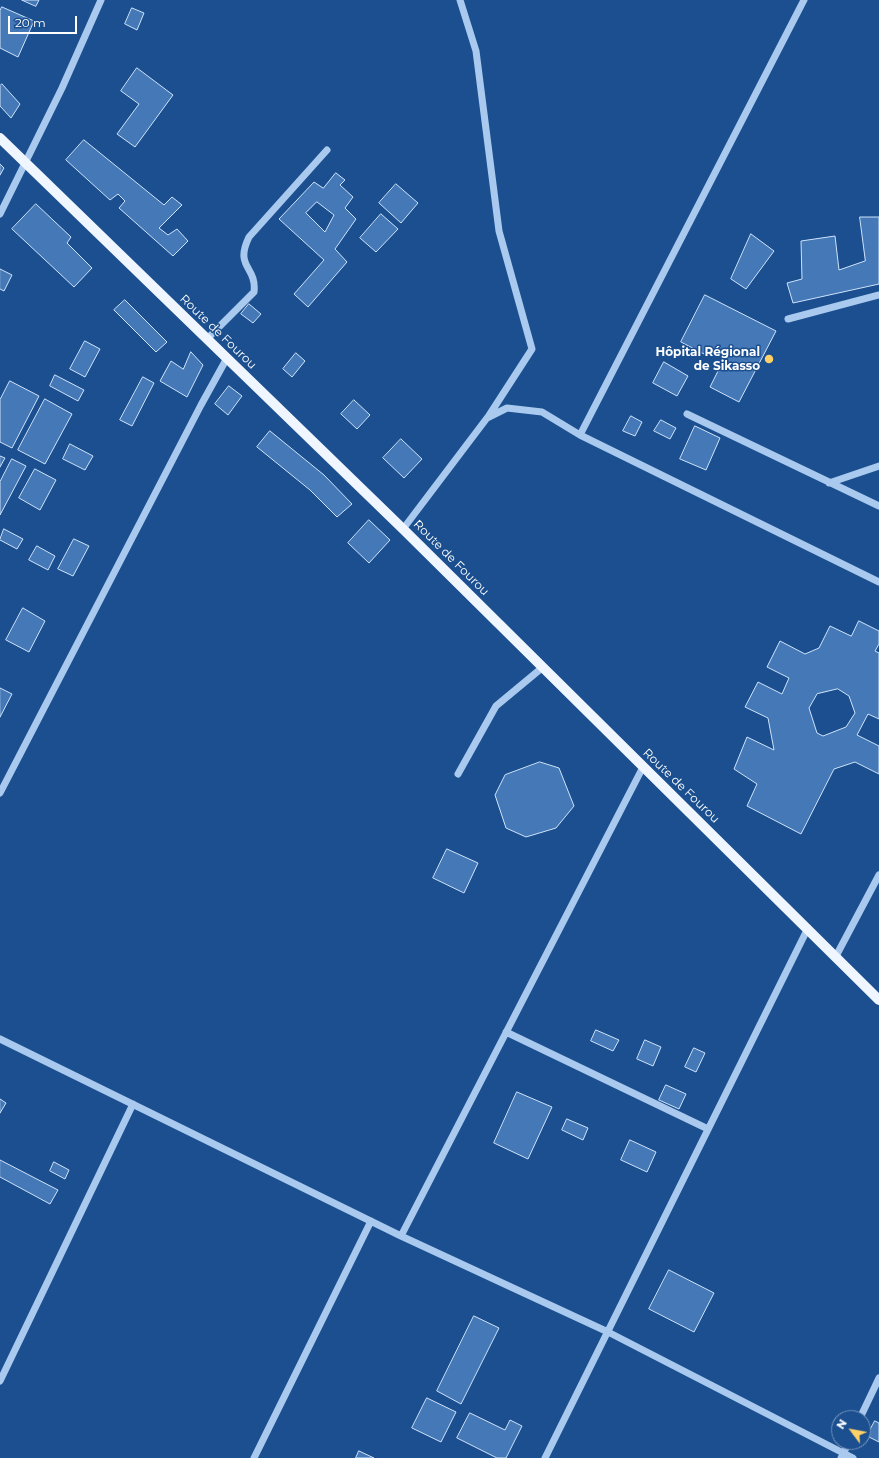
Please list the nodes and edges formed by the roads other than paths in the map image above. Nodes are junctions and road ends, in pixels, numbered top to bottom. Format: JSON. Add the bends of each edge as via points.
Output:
{"nodes":[{"id":1,"x":101,"y":0,"type":"edge"},
{"id":2,"x":460,"y":0,"type":"edge"},
{"id":3,"x":804,"y":0,"type":"edge"},
{"id":4,"x":0,"y":138,"type":"edge"},
{"id":5,"x":327,"y":150,"type":"dead end"},
{"id":6,"x":26,"y":163,"type":"junction"},
{"id":7,"x":0,"y":214,"type":"edge"},
{"id":8,"x":879,"y":295,"type":"edge"},
{"id":9,"x":788,"y":319,"type":"dead end"},
{"id":10,"x":207,"y":339,"type":"junction"},
{"id":11,"x":227,"y":358,"type":"junction"},
{"id":12,"x":686,"y":414,"type":"dead end"},
{"id":13,"x":487,"y":418,"type":"junction"},
{"id":14,"x":580,"y":435,"type":"junction"},
{"id":15,"x":879,"y":466,"type":"edge"},
{"id":16,"x":829,"y":483,"type":"junction"},
{"id":17,"x":879,"y":506,"type":"edge"},
{"id":18,"x":403,"y":529,"type":"junction"},
{"id":19,"x":879,"y":582,"type":"edge"},
{"id":20,"x":543,"y":667,"type":"junction"},
{"id":21,"x":643,"y":767,"type":"junction"},
{"id":22,"x":458,"y":774,"type":"dead end"},
{"id":23,"x":0,"y":793,"type":"edge"},
{"id":24,"x":879,"y":875,"type":"edge"},
{"id":25,"x":808,"y":928,"type":"junction"},
{"id":26,"x":835,"y":958,"type":"junction"},
{"id":27,"x":879,"y":1000,"type":"edge"},
{"id":28,"x":506,"y":1032,"type":"junction"},
{"id":29,"x":0,"y":1039,"type":"edge"},
{"id":30,"x":133,"y":1104,"type":"junction"},
{"id":31,"x":708,"y":1129,"type":"junction"},
{"id":32,"x":371,"y":1221,"type":"junction"},
{"id":33,"x":401,"y":1236,"type":"junction"},
{"id":34,"x":608,"y":1332,"type":"junction"},
{"id":35,"x":879,"y":1378,"type":"edge"},
{"id":36,"x":0,"y":1381,"type":"edge"},
{"id":37,"x":864,"y":1410,"type":"edge"},
{"id":38,"x":842,"y":1456,"type":"edge"},
{"id":39,"x":254,"y":1458,"type":"edge"},
{"id":40,"x":545,"y":1458,"type":"edge"},
{"id":41,"x":853,"y":1458,"type":"edge"}],
"edges":[{"from":1,"to":6,"type":"street"},
{"from":2,"to":13,"type":"street","via":[[476,51],[499,231],[532,349]]},
{"from":3,"to":14,"type":"street"},
{"from":4,"to":6,"type":"main road","name":"Route de Fourou"},
{"from":5,"to":10,"type":"street","via":[[249,237],[243,259],[255,282],[254,292]]},
{"from":6,"to":7,"type":"street"},
{"from":6,"to":10,"type":"main road","name":"Route de Fourou"},
{"from":8,"to":9,"type":"street"},
{"from":10,"to":11,"type":"main road","name":"Route de Fourou"},
{"from":11,"to":18,"type":"main road","name":"Route de Fourou"},
{"from":11,"to":23,"type":"street"},
{"from":12,"to":16,"type":"street"},
{"from":13,"to":14,"type":"street","via":[[507,408],[542,412]]},
{"from":13,"to":18,"type":"street"},
{"from":14,"to":19,"type":"street"},
{"from":15,"to":16,"type":"street"},
{"from":16,"to":17,"type":"street"},
{"from":18,"to":20,"type":"main road","name":"Route de Fourou"},
{"from":20,"to":21,"type":"main road","name":"Route de Fourou"},
{"from":20,"to":22,"type":"street","via":[[496,706]]},
{"from":21,"to":25,"type":"main road","name":"Route de Fourou"},
{"from":21,"to":28,"type":"street"},
{"from":24,"to":26,"type":"street"},
{"from":25,"to":26,"type":"main road","name":"Route de Fourou"},
{"from":25,"to":31,"type":"street"},
{"from":26,"to":27,"type":"main road","name":"Route de Fourou"},
{"from":28,"to":31,"type":"street"},
{"from":28,"to":33,"type":"street"},
{"from":29,"to":30,"type":"street"},
{"from":30,"to":32,"type":"street"},
{"from":30,"to":36,"type":"street"},
{"from":31,"to":34,"type":"street"},
{"from":32,"to":33,"type":"street"},
{"from":32,"to":39,"type":"street"},
{"from":33,"to":34,"type":"street"},
{"from":34,"to":38,"type":"street"},
{"from":34,"to":40,"type":"street"},
{"from":35,"to":37,"type":"street"},
{"from":38,"to":41,"type":"street"}]}
